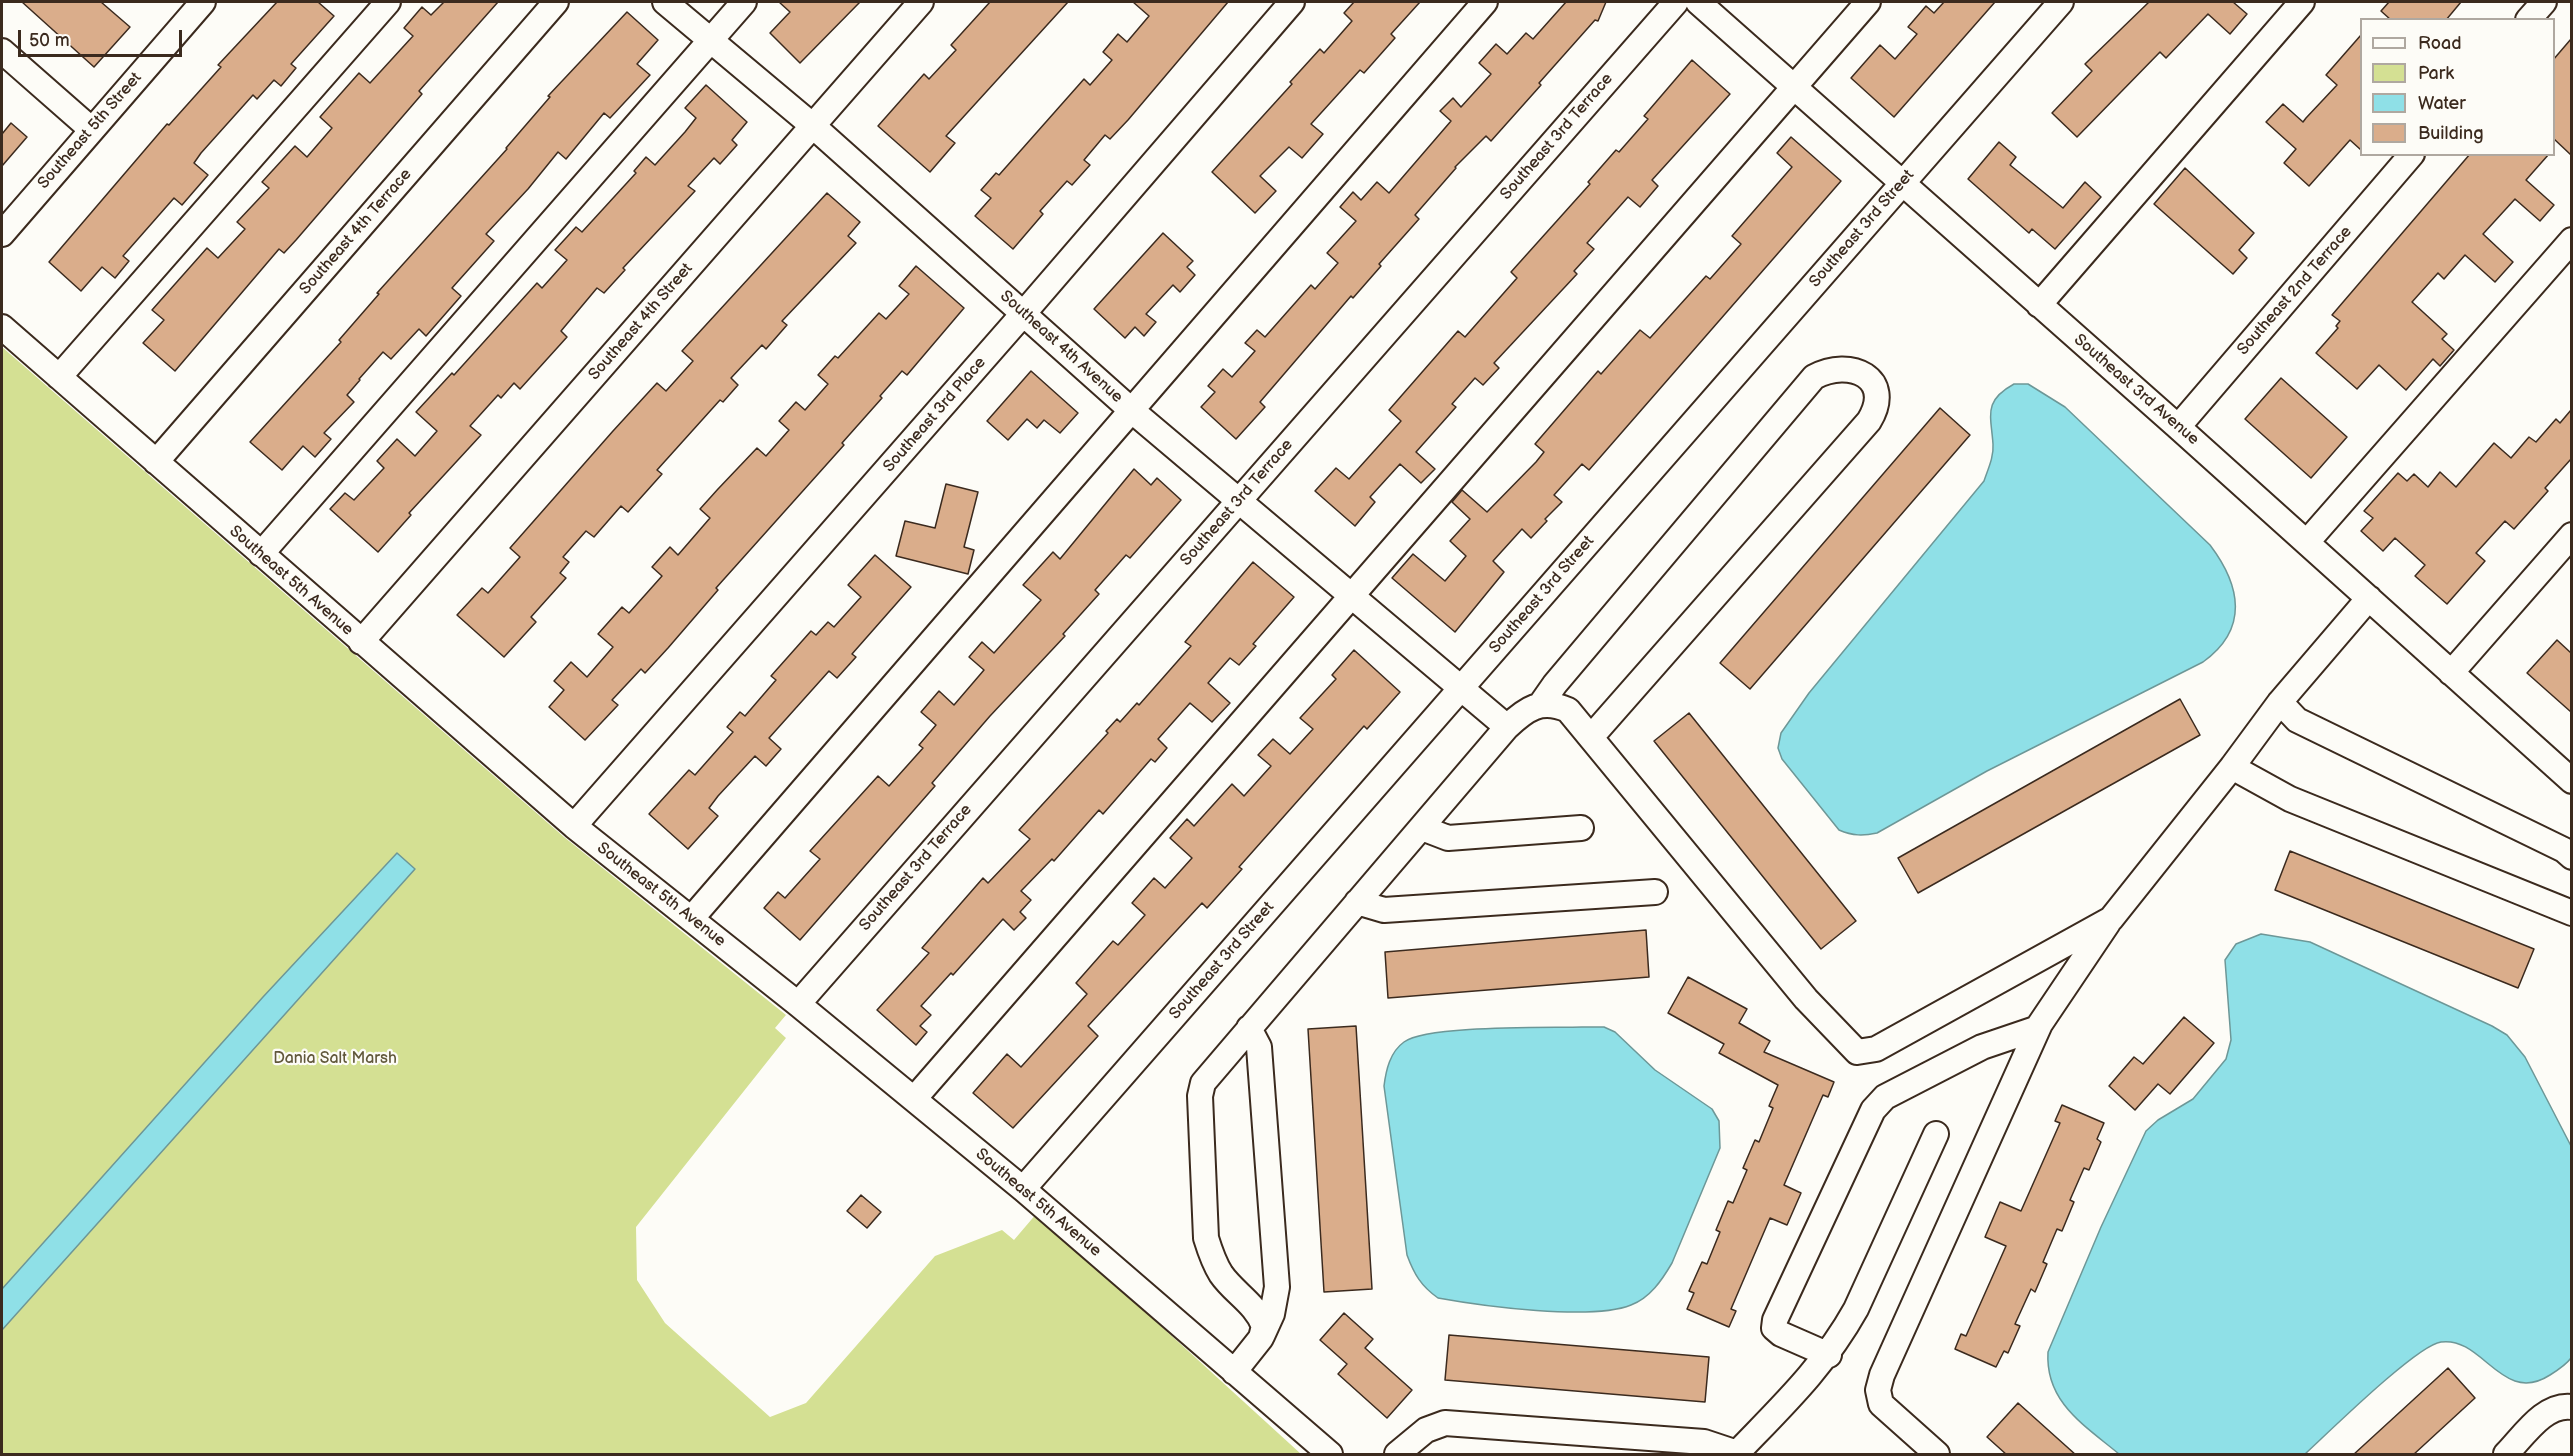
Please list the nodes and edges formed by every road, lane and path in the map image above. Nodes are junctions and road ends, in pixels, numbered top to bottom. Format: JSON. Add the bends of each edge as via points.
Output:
{"nodes":[{"id":1,"x":203,"y":2,"type":"edge"},
{"id":2,"x":388,"y":2,"type":"edge"},
{"id":3,"x":556,"y":2,"type":"edge"},
{"id":4,"x":665,"y":2,"type":"edge"},
{"id":5,"x":744,"y":2,"type":"edge"},
{"id":6,"x":921,"y":2,"type":"edge"},
{"id":7,"x":1292,"y":2,"type":"edge"},
{"id":8,"x":1485,"y":2,"type":"edge"},
{"id":9,"x":1676,"y":2,"type":"edge"},
{"id":10,"x":1698,"y":2,"type":"edge"},
{"id":11,"x":1868,"y":2,"type":"edge"},
{"id":12,"x":2061,"y":2,"type":"edge"},
{"id":13,"x":2302,"y":2,"type":"edge"},
{"id":14,"x":2544,"y":2,"type":"edge"},
{"id":15,"x":2530,"y":18,"type":"edge"},
{"id":16,"x":710,"y":40,"type":"junction"},
{"id":17,"x":2,"y":51,"type":"edge"},
{"id":18,"x":1792,"y":87,"type":"junction"},
{"id":19,"x":813,"y":126,"type":"junction"},
{"id":20,"x":92,"y":130,"type":"junction"},
{"id":21,"x":2410,"y":156,"type":"edge"},
{"id":22,"x":1901,"y":184,"type":"junction"},
{"id":23,"x":2,"y":234,"type":"edge"},
{"id":24,"x":2571,"y":240,"type":"edge"},
{"id":25,"x":2039,"y":305,"type":"junction"},
{"id":26,"x":1023,"y":314,"type":"junction"},
{"id":27,"x":2,"y":327,"type":"edge"},
{"id":28,"x":59,"y":377,"type":"junction"},
{"id":29,"x":1130,"y":409,"type":"junction"},
{"id":30,"x":2178,"y":427,"type":"junction"},
{"id":31,"x":156,"y":462,"type":"junction"},
{"id":32,"x":1238,"y":501,"type":"junction"},
{"id":33,"x":2307,"y":542,"type":"junction"},
{"id":34,"x":2568,"y":546,"type":"edge"},
{"id":35,"x":261,"y":554,"type":"junction"},
{"id":36,"x":1350,"y":596,"type":"junction"},
{"id":37,"x":2369,"y":598,"type":"junction"},
{"id":38,"x":361,"y":642,"type":"junction"},
{"id":39,"x":2451,"y":673,"type":"junction"},
{"id":40,"x":1460,"y":688,"type":"junction"},
{"id":41,"x":2280,"y":702,"type":"junction"},
{"id":42,"x":1541,"y":704,"type":"junction"},
{"id":43,"x":1507,"y":727,"type":"junction"},
{"id":44,"x":1592,"y":736,"type":"junction"},
{"id":45,"x":2232,"y":767,"type":"junction"},
{"id":46,"x":2571,"y":781,"type":"edge"},
{"id":47,"x":574,"y":826,"type":"junction"},
{"id":48,"x":1422,"y":828,"type":"junction"},
{"id":49,"x":1581,"y":828,"type":"dead end"},
{"id":50,"x":2571,"y":857,"type":"edge"},
{"id":51,"x":1655,"y":892,"type":"dead end"},
{"id":52,"x":1357,"y":902,"type":"junction"},
{"id":53,"x":2571,"y":913,"type":"edge"},
{"id":54,"x":691,"y":919,"type":"junction"},
{"id":55,"x":2111,"y":919,"type":"junction"},
{"id":56,"x":798,"y":1004,"type":"junction"},
{"id":57,"x":1249,"y":1028,"type":"junction"},
{"id":58,"x":2038,"y":1028,"type":"junction"},
{"id":59,"x":914,"y":1099,"type":"junction"},
{"id":60,"x":1936,"y":1134,"type":"dead end"},
{"id":61,"x":1023,"y":1189,"type":"junction"},
{"id":62,"x":1261,"y":1338,"type":"junction"},
{"id":63,"x":1829,"y":1355,"type":"junction"},
{"id":64,"x":1234,"y":1372,"type":"junction"},
{"id":65,"x":2571,"y":1407,"type":"edge"},
{"id":66,"x":1404,"y":1452,"type":"edge"},
{"id":67,"x":1737,"y":1454,"type":"edge"},
{"id":68,"x":1330,"y":1455,"type":"edge"},
{"id":69,"x":1937,"y":1455,"type":"edge"},
{"id":70,"x":2506,"y":1455,"type":"edge"}],
"edges":[{"from":1,"to":20,"type":"street","name":"Southeast 5th Street"},
{"from":2,"to":28,"type":"street"},
{"from":3,"to":31,"type":"street","name":"Southeast 4th Terrace"},
{"from":4,"to":16,"type":"street","name":"Southeast 4th Avenue"},
{"from":5,"to":16,"type":"street"},
{"from":6,"to":19,"type":"street","name":"Southeast 4th Street"},
{"from":7,"to":26,"type":"street","name":"Southeast 3rd Place"},
{"from":8,"to":29,"type":"street"},
{"from":9,"to":32,"type":"street","name":"Southeast 3rd Terrace"},
{"from":10,"to":18,"type":"street","name":"Southeast 3rd Avenue"},
{"from":11,"to":18,"type":"street"},
{"from":12,"to":22,"type":"street","name":"Southeast 3rd Street"},
{"from":13,"to":25,"type":"street"},
{"from":14,"to":15,"type":"street"},
{"from":16,"to":19,"type":"street","name":"Southeast 4th Avenue"},
{"from":16,"to":35,"type":"street"},
{"from":17,"to":20,"type":"street"},
{"from":18,"to":22,"type":"street","name":"Southeast 3rd Avenue"},
{"from":18,"to":36,"type":"street"},
{"from":19,"to":26,"type":"street","name":"Southeast 4th Avenue"},
{"from":19,"to":38,"type":"street","name":"Southeast 4th Street"},
{"from":20,"to":23,"type":"street","name":"Southeast 5th Street"},
{"from":21,"to":30,"type":"street","name":"Southeast 2nd Terrace"},
{"from":22,"to":25,"type":"street","name":"Southeast 3rd Avenue"},
{"from":22,"to":40,"type":"street","name":"Southeast 3rd Street"},
{"from":24,"to":33,"type":"street"},
{"from":25,"to":30,"type":"street","name":"Southeast 3rd Avenue"},
{"from":26,"to":29,"type":"street","name":"Southeast 4th Avenue"},
{"from":26,"to":47,"type":"street","name":"Southeast 3rd Place"},
{"from":27,"to":28,"type":"street","name":"Southeast 5th Avenue"},
{"from":28,"to":31,"type":"street","name":"Southeast 5th Avenue"},
{"from":29,"to":32,"type":"street","name":"Southeast 4th Avenue"},
{"from":29,"to":54,"type":"street"},
{"from":30,"to":33,"type":"street","name":"Southeast 3rd Avenue"},
{"from":31,"to":35,"type":"street","name":"Southeast 5th Avenue"},
{"from":32,"to":36,"type":"street","name":"Southeast 4th Avenue"},
{"from":32,"to":56,"type":"street","name":"Southeast 3rd Terrace"},
{"from":33,"to":37,"type":"street","name":"Southeast 3rd Avenue"},
{"from":34,"to":39,"type":"street"},
{"from":35,"to":38,"type":"street","name":"Southeast 5th Avenue"},
{"from":36,"to":40,"type":"street","name":"Southeast 4th Avenue"},
{"from":36,"to":59,"type":"street"},
{"from":37,"to":39,"type":"street","name":"Southeast 3rd Avenue"},
{"from":37,"to":41,"type":"street"},
{"from":38,"to":47,"type":"street","name":"Southeast 5th Avenue"},
{"from":39,"to":46,"type":"street","name":"Southeast 3rd Avenue"},
{"from":40,"to":43,"type":"street","name":"Southeast 4th Avenue"},
{"from":40,"to":61,"type":"street","name":"Southeast 3rd Street"},
{"from":41,"to":45,"type":"street"},
{"from":41,"to":50,"type":"street","via":[[2296,720],[2564,850]]},
{"from":42,"to":43,"type":"street","via":[[1527,709]]},
{"from":42,"to":44,"type":"street","via":[[1568,710]]},
{"from":42,"to":44,"type":"street","via":[[1814,377],[1844,368],[1861,372],[1873,382],[1877,398],[1869,421]]},
{"from":43,"to":48,"type":"street"},
{"from":44,"to":55,"type":"street","via":[[1806,999],[1857,1052],[1876,1049]]},
{"from":45,"to":53,"type":"street","via":[[2290,799]]},
{"from":45,"to":55,"type":"street"},
{"from":47,"to":54,"type":"street","name":"Southeast 5th Avenue"},
{"from":48,"to":49,"type":"street","via":[[1448,838]]},
{"from":48,"to":52,"type":"street"},
{"from":51,"to":52,"type":"street","via":[[1384,910]]},
{"from":52,"to":57,"type":"street"},
{"from":54,"to":56,"type":"street","name":"Southeast 5th Avenue"},
{"from":55,"to":58,"type":"street"},
{"from":56,"to":59,"type":"street","name":"Southeast 5th Avenue"},
{"from":57,"to":62,"type":"street","via":[[1259,1047],[1277,1287],[1272,1314]]},
{"from":57,"to":62,"type":"street","via":[[1203,1083],[1200,1096],[1206,1238],[1222,1275],[1260,1317],[1264,1326]]},
{"from":58,"to":63,"type":"street","via":[[1982,1047],[1885,1097],[1873,1110],[1775,1320],[1774,1328],[1781,1334]]},
{"from":58,"to":69,"type":"street","via":[[1878,1390],[1881,1404],[1888,1412]]},
{"from":59,"to":61,"type":"street","name":"Southeast 5th Avenue"},
{"from":60,"to":63,"type":"street","via":[[1856,1309]]},
{"from":61,"to":64,"type":"street","name":"Southeast 5th Avenue"},
{"from":62,"to":64,"type":"street"},
{"from":63,"to":67,"type":"street"},
{"from":64,"to":68,"type":"street","name":"Southeast 5th Avenue"},
{"from":65,"to":70,"type":"street","via":[[2556,1407],[2542,1417]]},
{"from":66,"to":67,"type":"street","via":[[1426,1430],[1445,1423],[1704,1442]]}]}
